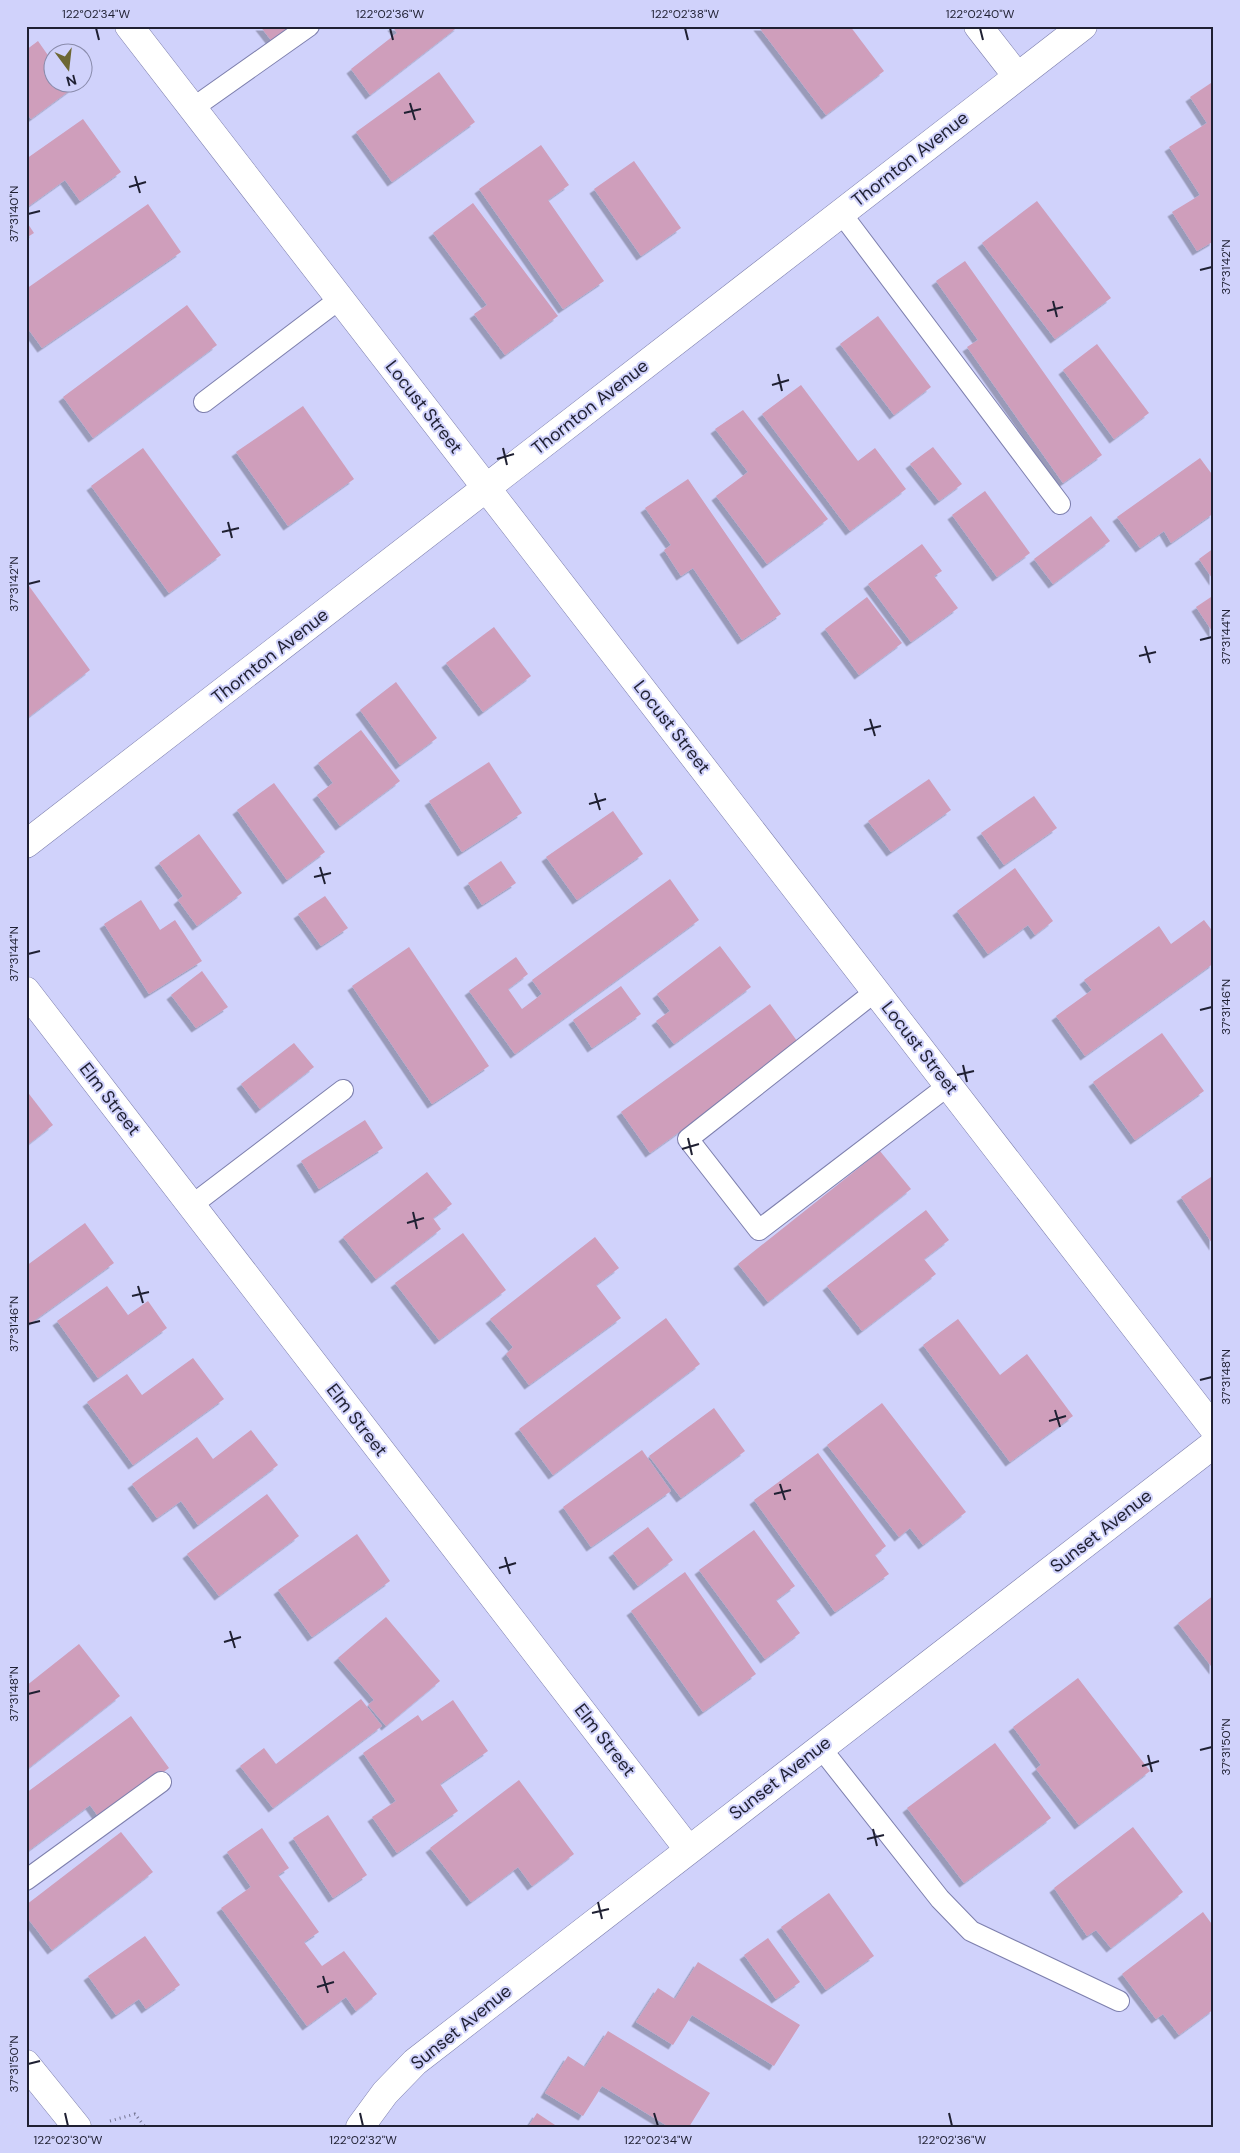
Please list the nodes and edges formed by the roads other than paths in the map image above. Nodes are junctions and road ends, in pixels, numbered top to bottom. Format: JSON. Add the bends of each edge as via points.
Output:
{"nodes":[{"id":1,"x":129,"y":26,"type":"edge"},
{"id":2,"x":309,"y":26,"type":"edge"},
{"id":3,"x":978,"y":26,"type":"edge"},
{"id":4,"x":1083,"y":26,"type":"edge"},
{"id":5,"x":1017,"y":76,"type":"junction"},
{"id":6,"x":193,"y":108,"type":"junction"},
{"id":7,"x":841,"y":213,"type":"junction"},
{"id":8,"x":341,"y":298,"type":"junction"},
{"id":9,"x":204,"y":402,"type":"dead end"},
{"id":10,"x":487,"y":488,"type":"junction"},
{"id":11,"x":1060,"y":504,"type":"dead end"},
{"id":12,"x":26,"y":844,"type":"edge"},
{"id":13,"x":26,"y":990,"type":"edge"},
{"id":14,"x":876,"y":991,"type":"junction"},
{"id":15,"x":949,"y":1085,"type":"junction"},
{"id":16,"x":343,"y":1090,"type":"dead end"},
{"id":17,"x":192,"y":1205,"type":"junction"},
{"id":18,"x":1214,"y":1429,"type":"edge"},
{"id":19,"x":1214,"y":1444,"type":"edge"},
{"id":20,"x":820,"y":1747,"type":"junction"},
{"id":21,"x":161,"y":1782,"type":"dead end"},
{"id":22,"x":688,"y":1849,"type":"junction"},
{"id":23,"x":26,"y":1880,"type":"edge"},
{"id":24,"x":1119,"y":2001,"type":"dead end"},
{"id":25,"x":26,"y":2064,"type":"edge"},
{"id":26,"x":77,"y":2127,"type":"edge"},
{"id":27,"x":360,"y":2127,"type":"edge"}],
"edges":[{"from":1,"to":6,"type":"street","name":"Locust Street"},
{"from":2,"to":6,"type":"lane"},
{"from":3,"to":5,"type":"street"},
{"from":4,"to":5,"type":"street","name":"Thornton Avenue"},
{"from":5,"to":7,"type":"street","name":"Thornton Avenue"},
{"from":6,"to":8,"type":"street","name":"Locust Street"},
{"from":7,"to":10,"type":"street","name":"Thornton Avenue"},
{"from":7,"to":11,"type":"lane"},
{"from":8,"to":9,"type":"lane"},
{"from":8,"to":10,"type":"street","name":"Locust Street"},
{"from":10,"to":12,"type":"street","name":"Thornton Avenue"},
{"from":10,"to":14,"type":"street","name":"Locust Street"},
{"from":13,"to":17,"type":"street","name":"Elm Street"},
{"from":14,"to":15,"type":"street","name":"Locust Street"},
{"from":14,"to":15,"type":"lane","via":[[688,1139],[759,1230]]},
{"from":15,"to":18,"type":"street","name":"Locust Street"},
{"from":16,"to":17,"type":"lane"},
{"from":17,"to":22,"type":"street","name":"Elm Street"},
{"from":19,"to":20,"type":"street","name":"Sunset Avenue"},
{"from":20,"to":22,"type":"street","name":"Sunset Avenue"},
{"from":20,"to":24,"type":"lane","via":[[940,1899],[971,1931]]},
{"from":21,"to":23,"type":"lane"},
{"from":22,"to":27,"type":"street","name":"Sunset Avenue","via":[[415,2062],[385,2093]]},
{"from":25,"to":26,"type":"street"}]}
